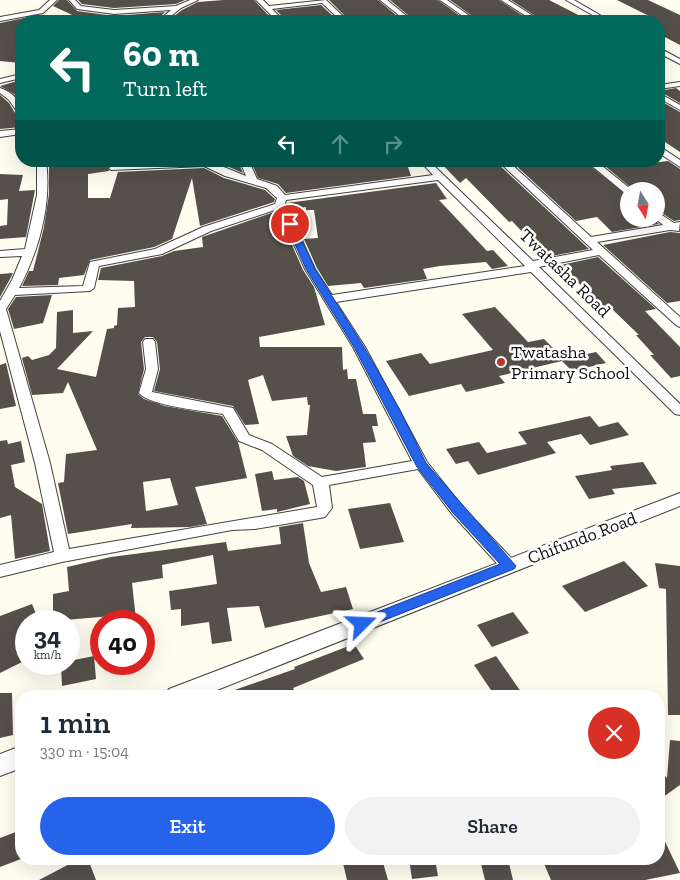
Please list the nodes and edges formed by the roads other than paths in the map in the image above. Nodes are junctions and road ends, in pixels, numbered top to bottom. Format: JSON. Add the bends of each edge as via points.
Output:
{"nodes":[{"id":1,"x":54,"y":0,"type":"edge"},
{"id":2,"x":72,"y":0,"type":"edge"},
{"id":3,"x":195,"y":0,"type":"edge"},
{"id":4,"x":259,"y":0,"type":"edge"},
{"id":5,"x":383,"y":0,"type":"edge"},
{"id":6,"x":444,"y":0,"type":"edge"},
{"id":7,"x":504,"y":0,"type":"edge"},
{"id":8,"x":570,"y":0,"type":"edge"},
{"id":9,"x":322,"y":1,"type":"edge"},
{"id":10,"x":178,"y":8,"type":"junction"},
{"id":11,"x":267,"y":8,"type":"junction"},
{"id":12,"x":23,"y":15,"type":"edge"},
{"id":13,"x":169,"y":15,"type":"edge"},
{"id":14,"x":275,"y":15,"type":"edge"},
{"id":15,"x":338,"y":15,"type":"edge"},
{"id":16,"x":402,"y":15,"type":"edge"},
{"id":17,"x":465,"y":15,"type":"edge"},
{"id":18,"x":528,"y":15,"type":"edge"},
{"id":19,"x":597,"y":15,"type":"edge"},
{"id":20,"x":15,"y":16,"type":"edge"},
{"id":21,"x":0,"y":19,"type":"edge"},
{"id":22,"x":665,"y":53,"type":"edge"},
{"id":23,"x":680,"y":62,"type":"edge"},
{"id":24,"x":15,"y":77,"type":"edge"},
{"id":25,"x":0,"y":81,"type":"edge"},
{"id":26,"x":680,"y":84,"type":"edge"},
{"id":27,"x":665,"y":86,"type":"edge"},
{"id":28,"x":0,"y":90,"type":"edge"},
{"id":29,"x":665,"y":99,"type":"edge"},
{"id":30,"x":15,"y":102,"type":"edge"},
{"id":31,"x":680,"y":108,"type":"edge"},
{"id":32,"x":15,"y":133,"type":"edge"},
{"id":33,"x":0,"y":134,"type":"edge"},
{"id":34,"x":665,"y":153,"type":"edge"},
{"id":35,"x":680,"y":164,"type":"edge"},
{"id":36,"x":42,"y":167,"type":"edge"},
{"id":37,"x":132,"y":167,"type":"edge"},
{"id":38,"x":213,"y":167,"type":"edge"},
{"id":39,"x":247,"y":167,"type":"edge"},
{"id":40,"x":430,"y":167,"type":"edge"},
{"id":41,"x":509,"y":167,"type":"edge"},
{"id":42,"x":598,"y":167,"type":"edge"},
{"id":43,"x":114,"y":168,"type":"dead end"},
{"id":44,"x":441,"y":177,"type":"junction"},
{"id":45,"x":253,"y":181,"type":"junction"},
{"id":46,"x":620,"y":185,"type":"edge"},
{"id":47,"x":281,"y":202,"type":"junction"},
{"id":48,"x":665,"y":220,"type":"edge"},
{"id":49,"x":677,"y":228,"type":"edge"},
{"id":50,"x":590,"y":240,"type":"junction"},
{"id":51,"x":602,"y":251,"type":"junction"},
{"id":52,"x":28,"y":252,"type":"junction"},
{"id":53,"x":0,"y":254,"type":"edge"},
{"id":54,"x":533,"y":267,"type":"junction"},
{"id":55,"x":14,"y":292,"type":"junction"},
{"id":56,"x":331,"y":299,"type":"junction"},
{"id":57,"x":0,"y":309,"type":"edge"},
{"id":58,"x":680,"y":323,"type":"edge"},
{"id":59,"x":149,"y":342,"type":"dead end"},
{"id":60,"x":680,"y":411,"type":"edge"},
{"id":61,"x":421,"y":464,"type":"junction"},
{"id":62,"x":321,"y":483,"type":"junction"},
{"id":63,"x":680,"y":499,"type":"edge"},
{"id":64,"x":62,"y":556,"type":"junction"},
{"id":65,"x":509,"y":566,"type":"junction"},
{"id":66,"x":0,"y":571,"type":"edge"},
{"id":67,"x":192,"y":690,"type":"edge"},
{"id":68,"x":15,"y":759,"type":"edge"},
{"id":69,"x":0,"y":765,"type":"edge"}],
"edges":[{"from":1,"to":12,"type":"street","via":[[41,12]]},
{"from":2,"to":10,"type":"street","via":[[79,8],[109,11]]},
{"from":3,"to":10,"type":"street"},
{"from":4,"to":11,"type":"street"},
{"from":5,"to":16,"type":"street"},
{"from":6,"to":17,"type":"street"},
{"from":7,"to":18,"type":"street"},
{"from":8,"to":19,"type":"street"},
{"from":9,"to":11,"type":"street"},
{"from":9,"to":15,"type":"street"},
{"from":10,"to":13,"type":"street"},
{"from":11,"to":14,"type":"street"},
{"from":20,"to":21,"type":"street"},
{"from":22,"to":23,"type":"street"},
{"from":24,"to":25,"type":"street"},
{"from":26,"to":27,"type":"street"},
{"from":28,"to":30,"type":"street"},
{"from":29,"to":31,"type":"street"},
{"from":32,"to":33,"type":"street"},
{"from":34,"to":35,"type":"street"},
{"from":36,"to":52,"type":"street","via":[[44,193]]},
{"from":37,"to":43,"type":"street"},
{"from":38,"to":45,"type":"street"},
{"from":39,"to":45,"type":"street"},
{"from":40,"to":44,"type":"street","name":"Twatasha Road"},
{"from":41,"to":50,"type":"street"},
{"from":42,"to":46,"type":"street"},
{"from":44,"to":47,"type":"street"},
{"from":44,"to":54,"type":"street","name":"Twatasha Road"},
{"from":45,"to":47,"type":"street","via":[[274,188]]},
{"from":47,"to":55,"type":"street","via":[[207,229],[158,252],[94,264],[86,289]]},
{"from":47,"to":56,"type":"street","via":[[306,260]]},
{"from":48,"to":49,"type":"street"},
{"from":49,"to":50,"type":"street"},
{"from":50,"to":51,"type":"street"},
{"from":51,"to":54,"type":"street"},
{"from":51,"to":58,"type":"street"},
{"from":52,"to":53,"type":"street"},
{"from":52,"to":55,"type":"street"},
{"from":54,"to":56,"type":"street"},
{"from":54,"to":60,"type":"street","name":"Twatasha Road"},
{"from":55,"to":57,"type":"street"},
{"from":56,"to":61,"type":"street"},
{"from":57,"to":64,"type":"street","via":[[45,471]]},
{"from":59,"to":62,"type":"street","via":[[152,369],[145,394],[228,411],[244,438],[266,447]]},
{"from":61,"to":62,"type":"street"},
{"from":61,"to":65,"type":"street"},
{"from":62,"to":64,"type":"street","via":[[325,508],[320,513],[232,525]]},
{"from":63,"to":65,"type":"street","name":"Chifundo Road"},
{"from":64,"to":66,"type":"street"},
{"from":65,"to":67,"type":"street","name":"Chifundo Road"},
{"from":68,"to":69,"type":"street"}]}
